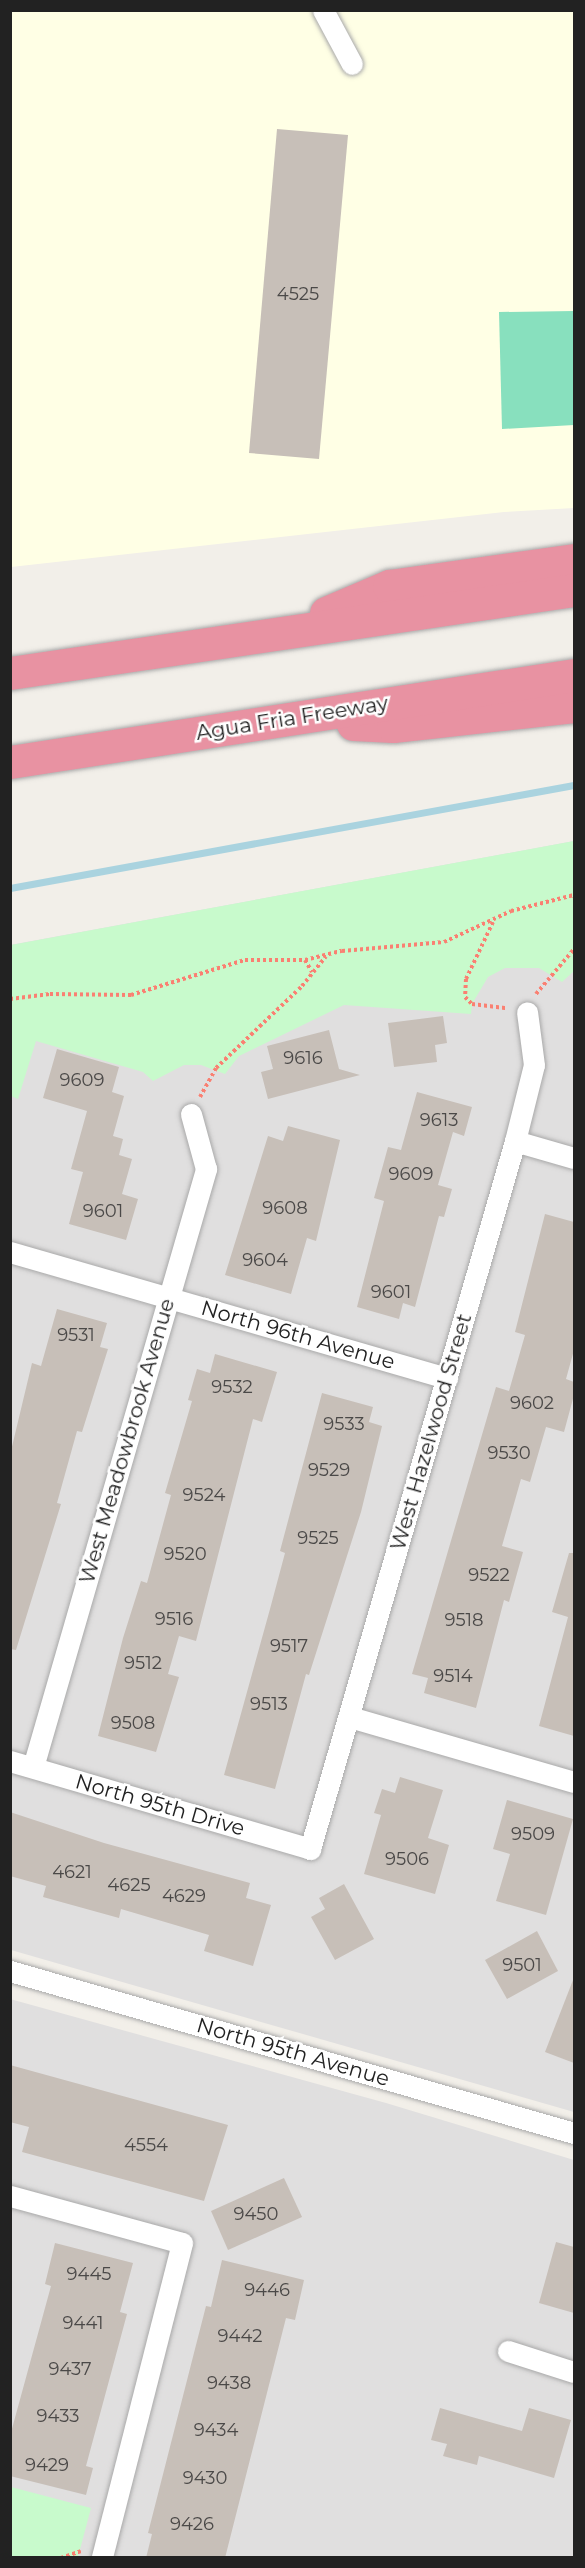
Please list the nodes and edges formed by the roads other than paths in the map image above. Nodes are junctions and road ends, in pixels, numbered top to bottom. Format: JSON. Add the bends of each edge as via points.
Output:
{"nodes":[{"id":1,"x":323,"y":10,"type":"edge"},
{"id":2,"x":352,"y":64,"type":"dead end"},
{"id":3,"x":574,"y":560,"type":"edge"},
{"id":4,"x":574,"y":590,"type":"edge"},
{"id":5,"x":286,"y":631,"type":"junction"},
{"id":6,"x":10,"y":673,"type":"edge"},
{"id":7,"x":574,"y":675,"type":"edge"},
{"id":8,"x":574,"y":706,"type":"edge"},
{"id":9,"x":277,"y":720,"type":"junction"},
{"id":10,"x":10,"y":762,"type":"edge"},
{"id":11,"x":527,"y":1012,"type":"road end"},
{"id":12,"x":191,"y":1114,"type":"road end"},
{"id":13,"x":515,"y":1141,"type":"junction"},
{"id":14,"x":574,"y":1158,"type":"edge"},
{"id":15,"x":10,"y":1252,"type":"edge"},
{"id":16,"x":168,"y":1297,"type":"junction"},
{"id":17,"x":447,"y":1378,"type":"junction"},
{"id":18,"x":350,"y":1717,"type":"junction"},
{"id":19,"x":10,"y":1761,"type":"edge"},
{"id":20,"x":33,"y":1767,"type":"junction"},
{"id":21,"x":574,"y":1782,"type":"edge"},
{"id":22,"x":310,"y":1849,"type":"joint"},
{"id":23,"x":10,"y":1971,"type":"edge"},
{"id":24,"x":574,"y":2133,"type":"edge"},
{"id":25,"x":10,"y":2196,"type":"edge"},
{"id":26,"x":508,"y":2350,"type":"dead end"},
{"id":27,"x":574,"y":2372,"type":"edge"},
{"id":28,"x":102,"y":2558,"type":"edge"}],
"edges":[{"from":1,"to":2,"type":"street"},
{"from":3,"to":5,"type":"highway","via":[[389,586]]},
{"from":4,"to":5,"type":"highway"},
{"from":5,"to":6,"type":"highway"},
{"from":7,"to":9,"type":"highway","name":"Agua Fria Freeway"},
{"from":8,"to":9,"type":"highway","via":[[393,726]]},
{"from":9,"to":10,"type":"highway","name":"Agua Fria Freeway"},
{"from":11,"to":13,"type":"street","name":"West Hazelwood Street","via":[[534,1065]]},
{"from":12,"to":16,"type":"street","name":"West Meadowbrook Avenue","via":[[206,1169]]},
{"from":13,"to":14,"type":"street"},
{"from":13,"to":17,"type":"street","name":"West Hazelwood Street"},
{"from":15,"to":16,"type":"street","name":"North 96th Avenue"},
{"from":16,"to":17,"type":"street","name":"North 96th Avenue"},
{"from":16,"to":20,"type":"street","name":"West Meadowbrook Avenue"},
{"from":17,"to":18,"type":"street","name":"West Hazelwood Street"},
{"from":18,"to":21,"type":"street"},
{"from":18,"to":22,"type":"street","name":"West Hazelwood Street"},
{"from":19,"to":20,"type":"street","name":"North 95th Drive"},
{"from":20,"to":22,"type":"street","name":"North 95th Drive"},
{"from":23,"to":24,"type":"street","name":"North 95th Avenue"},
{"from":25,"to":28,"type":"street","via":[[182,2243]]},
{"from":26,"to":27,"type":"street"}]}
